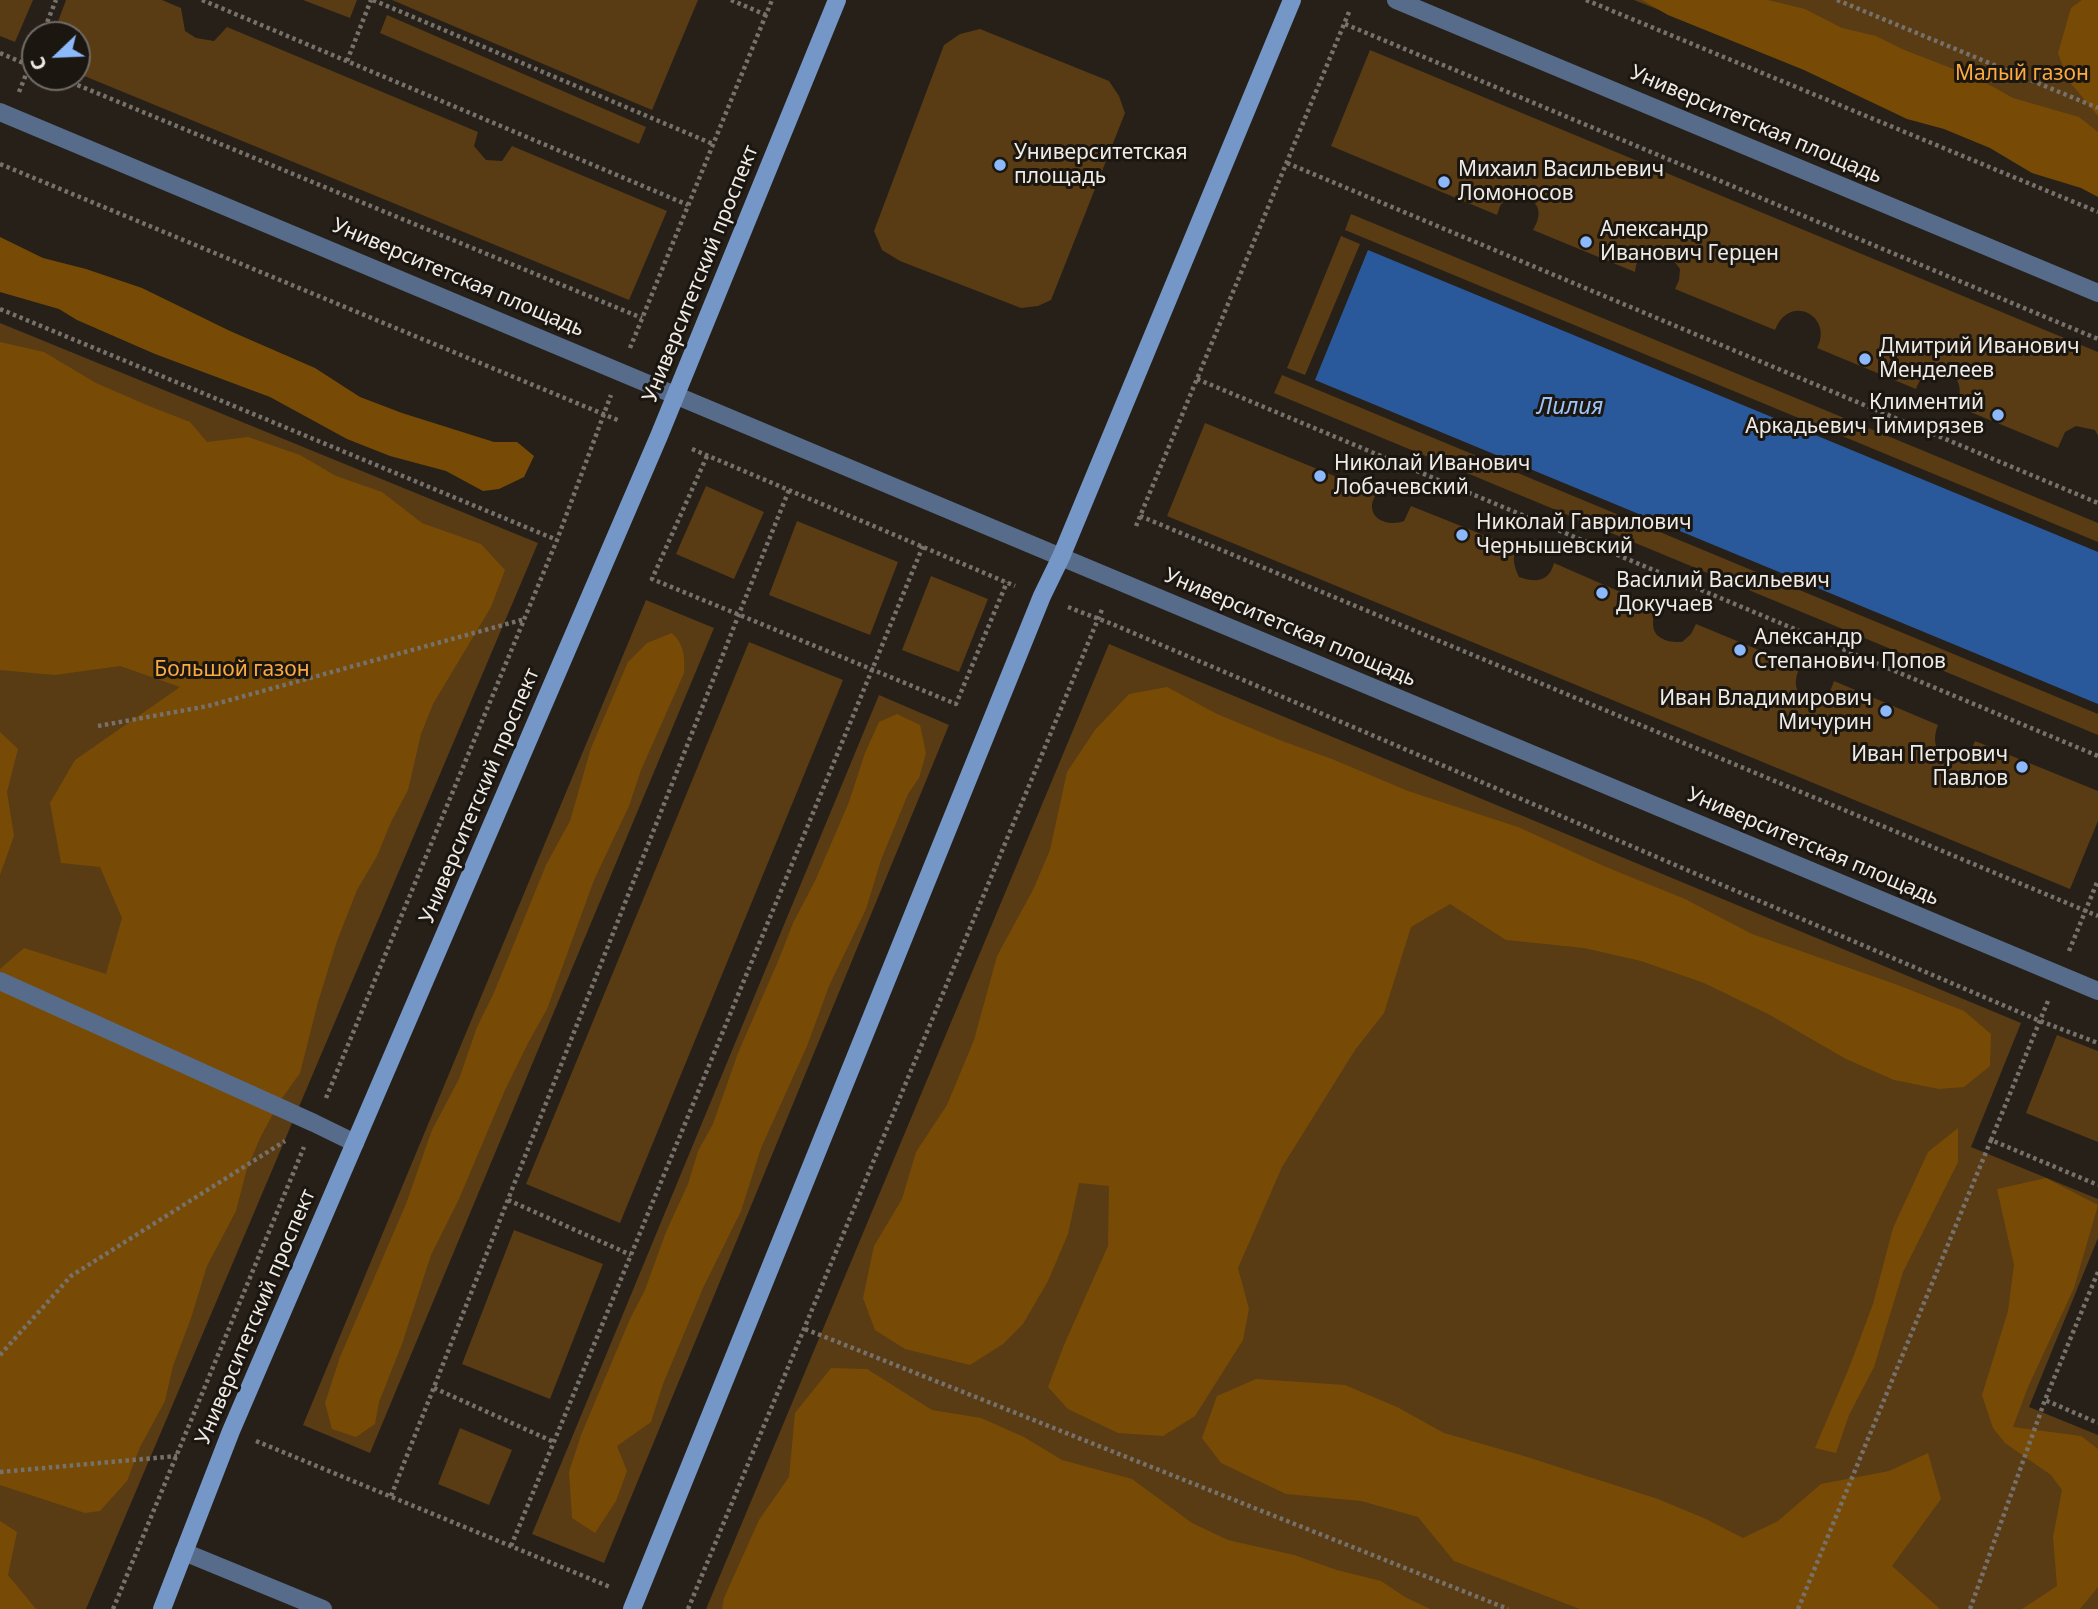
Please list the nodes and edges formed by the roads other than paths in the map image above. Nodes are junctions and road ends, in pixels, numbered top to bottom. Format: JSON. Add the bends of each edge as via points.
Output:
{"nodes":[{"id":1,"x":837,"y":0,"type":"edge"},
{"id":2,"x":1292,"y":0,"type":"edge"},
{"id":3,"x":1396,"y":0,"type":"edge"},
{"id":4,"x":0,"y":112,"type":"edge"},
{"id":5,"x":2098,"y":293,"type":"edge"},
{"id":6,"x":676,"y":395,"type":"junction"},
{"id":7,"x":1061,"y":557,"type":"junction"},
{"id":8,"x":0,"y":981,"type":"edge"},
{"id":9,"x":2098,"y":991,"type":"edge"},
{"id":10,"x":355,"y":1143,"type":"junction"},
{"id":11,"x":184,"y":1552,"type":"junction"},
{"id":12,"x":634,"y":1603,"type":"edge"},
{"id":13,"x":162,"y":1609,"type":"edge"},
{"id":14,"x":323,"y":1609,"type":"edge"}],
"edges":[{"from":1,"to":6,"type":"main road","name":"Университетский проспект"},
{"from":2,"to":7,"type":"main road"},
{"from":3,"to":5,"type":"street","name":"Университетская площадь"},
{"from":4,"to":6,"type":"street","name":"Университетская площадь"},
{"from":6,"to":7,"type":"street","name":"Университетская площадь"},
{"from":6,"to":10,"type":"main road","name":"Университетский проспект"},
{"from":7,"to":9,"type":"street","name":"Университетская площадь"},
{"from":7,"to":12,"type":"main road"},
{"from":8,"to":10,"type":"street"},
{"from":10,"to":11,"type":"main road","name":"Университетский проспект"},
{"from":11,"to":13,"type":"main road","name":"Университетский проспект"},
{"from":11,"to":14,"type":"street"}]}
